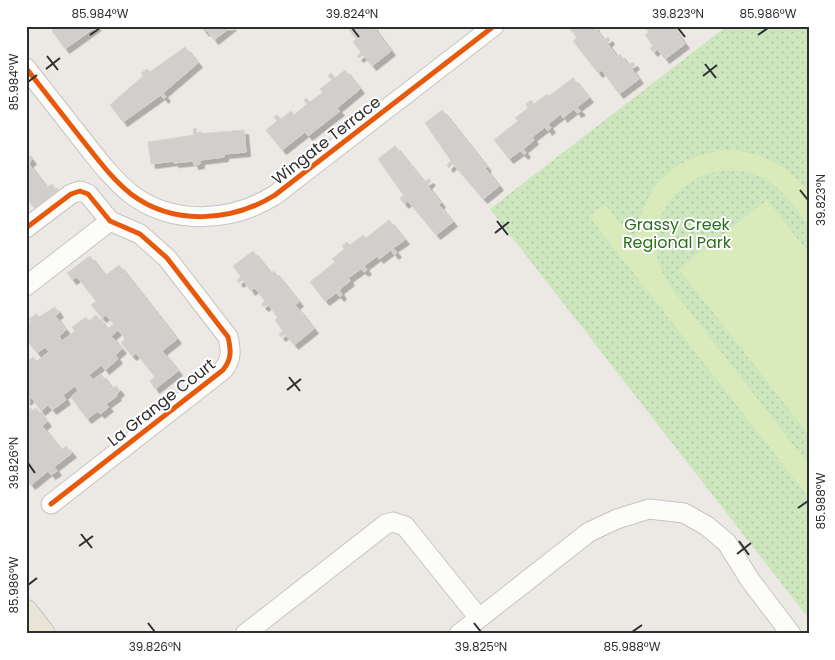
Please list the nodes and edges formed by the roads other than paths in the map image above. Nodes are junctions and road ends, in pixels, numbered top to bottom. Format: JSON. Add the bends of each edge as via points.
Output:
{"nodes":[{"id":1,"x":494,"y":26,"type":"edge"},
{"id":2,"x":26,"y":68,"type":"edge"},
{"id":3,"x":152,"y":206,"type":"junction"},
{"id":4,"x":110,"y":221,"type":"junction"},
{"id":5,"x":26,"y":228,"type":"edge"},
{"id":6,"x":140,"y":234,"type":"junction"},
{"id":7,"x":26,"y":286,"type":"edge"},
{"id":8,"x":51,"y":504,"type":"dead end"},
{"id":9,"x":26,"y":612,"type":"edge"},
{"id":10,"x":479,"y":618,"type":"junction"},
{"id":11,"x":43,"y":634,"type":"edge"},
{"id":12,"x":246,"y":634,"type":"edge"},
{"id":13,"x":459,"y":634,"type":"edge"},
{"id":14,"x":791,"y":634,"type":"edge"}],
"edges":[{"from":1,"to":3,"type":"street","name":"Wingate Terrace","via":[[269,199],[241,211],[204,217]]},
{"from":2,"to":3,"type":"street","name":"Wingate Terrace","via":[[110,176]]},
{"from":3,"to":6,"type":"street"},
{"from":4,"to":5,"type":"street","via":[[88,194],[75,192]]},
{"from":4,"to":6,"type":"street"},
{"from":4,"to":7,"type":"street"},
{"from":6,"to":8,"type":"street","name":"La Grange Court","via":[[167,258],[228,337],[231,349],[228,362],[223,370]]},
{"from":9,"to":11,"type":"main road"},
{"from":10,"to":12,"type":"street","via":[[405,526],[394,522],[386,524]]},
{"from":10,"to":13,"type":"street"},
{"from":10,"to":14,"type":"street","via":[[589,532],[649,509],[684,513],[708,526],[727,543]]}]}
